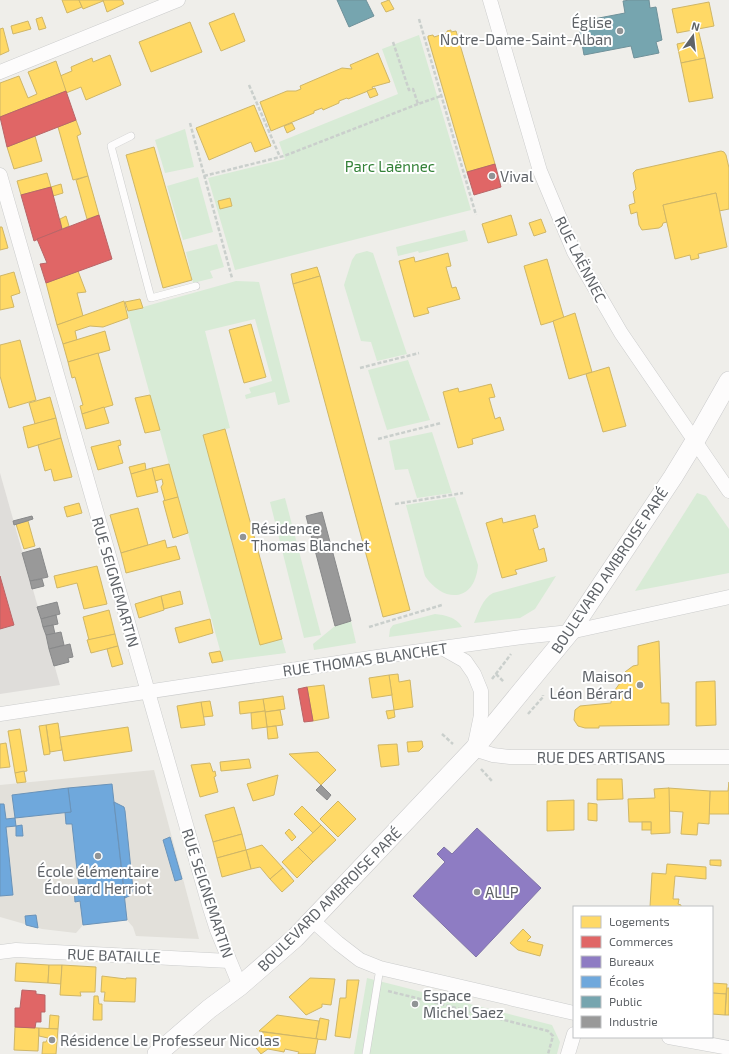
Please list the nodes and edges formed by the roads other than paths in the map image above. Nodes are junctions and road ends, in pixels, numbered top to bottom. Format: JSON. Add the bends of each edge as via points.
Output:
{"nodes":[{"id":1,"x":178,"y":0,"type":"edge"},
{"id":2,"x":490,"y":0,"type":"edge"},
{"id":3,"x":0,"y":72,"type":"edge"},
{"id":4,"x":131,"y":136,"type":"dead end"},
{"id":5,"x":0,"y":175,"type":"edge"},
{"id":6,"x":196,"y":286,"type":"dead end"},
{"id":7,"x":729,"y":380,"type":"edge"},
{"id":8,"x":695,"y":441,"type":"junction"},
{"id":9,"x":729,"y":491,"type":"edge"},
{"id":10,"x":729,"y":597,"type":"edge"},
{"id":11,"x":570,"y":632,"type":"junction"},
{"id":12,"x":442,"y":648,"type":"junction"},
{"id":13,"x":148,"y":692,"type":"junction"},
{"id":14,"x":0,"y":714,"type":"edge"},
{"id":15,"x":474,"y":749,"type":"junction"},
{"id":16,"x":729,"y":757,"type":"edge"},
{"id":17,"x":312,"y":920,"type":"junction"},
{"id":18,"x":0,"y":952,"type":"edge"},
{"id":19,"x":229,"y":960,"type":"junction"},
{"id":20,"x":380,"y":968,"type":"junction"},
{"id":21,"x":240,"y":986,"type":"junction"},
{"id":22,"x":573,"y":1013,"type":"edge"},
{"id":23,"x":573,"y":1037,"type":"edge"},
{"id":24,"x":674,"y":1038,"type":"edge"},
{"id":25,"x":729,"y":1048,"type":"edge"},
{"id":26,"x":157,"y":1054,"type":"edge"},
{"id":27,"x":366,"y":1054,"type":"edge"},
{"id":28,"x":568,"y":1054,"type":"edge"}],
"edges":[{"from":1,"to":3,"type":"street"},
{"from":2,"to":8,"type":"street","name":"RUE LAËNNEC","via":[[540,171],[574,252],[621,333]]},
{"from":4,"to":6,"type":"lane","via":[[111,146],[151,298]]},
{"from":5,"to":13,"type":"street","name":"RUE SEIGNEMARTIN"},
{"from":7,"to":8,"type":"street","name":"BOULEVARD AMBROISE PARÉ"},
{"from":8,"to":9,"type":"street","name":"RUE LAËNNEC"},
{"from":8,"to":11,"type":"street","name":"BOULEVARD AMBROISE PARÉ"},
{"from":10,"to":11,"type":"street","name":"RUE THOMAS BLANCHET"},
{"from":11,"to":12,"type":"street","name":"RUE THOMAS BLANCHET"},
{"from":11,"to":15,"type":"street","name":"BOULEVARD AMBROISE PARÉ"},
{"from":12,"to":13,"type":"street","name":"RUE THOMAS BLANCHET"},
{"from":12,"to":15,"type":"street","via":[[466,661],[482,691],[481,715]]},
{"from":13,"to":14,"type":"street","name":"RUE THOMAS BLANCHET"},
{"from":13,"to":19,"type":"street","name":"RUE SEIGNEMARTIN","via":[[217,930]]},
{"from":15,"to":16,"type":"street","name":"RUE DES ARTISANS","via":[[510,757]]},
{"from":15,"to":17,"type":"street","name":"BOULEVARD AMBROISE PARÉ"},
{"from":17,"to":20,"type":"street","via":[[360,960]]},
{"from":17,"to":21,"type":"street","name":"BOULEVARD AMBROISE PARÉ"},
{"from":18,"to":19,"type":"street","name":"RUE BATAILLE","via":[[16,950]]},
{"from":19,"to":21,"type":"street","name":"RUE SEIGNEMARTIN"},
{"from":20,"to":22,"type":"street"},
{"from":20,"to":27,"type":"lane"},
{"from":21,"to":26,"type":"street","name":"BOULEVARD AMBROISE PARÉ"},
{"from":23,"to":28,"type":"street"},
{"from":24,"to":25,"type":"street"}]}
